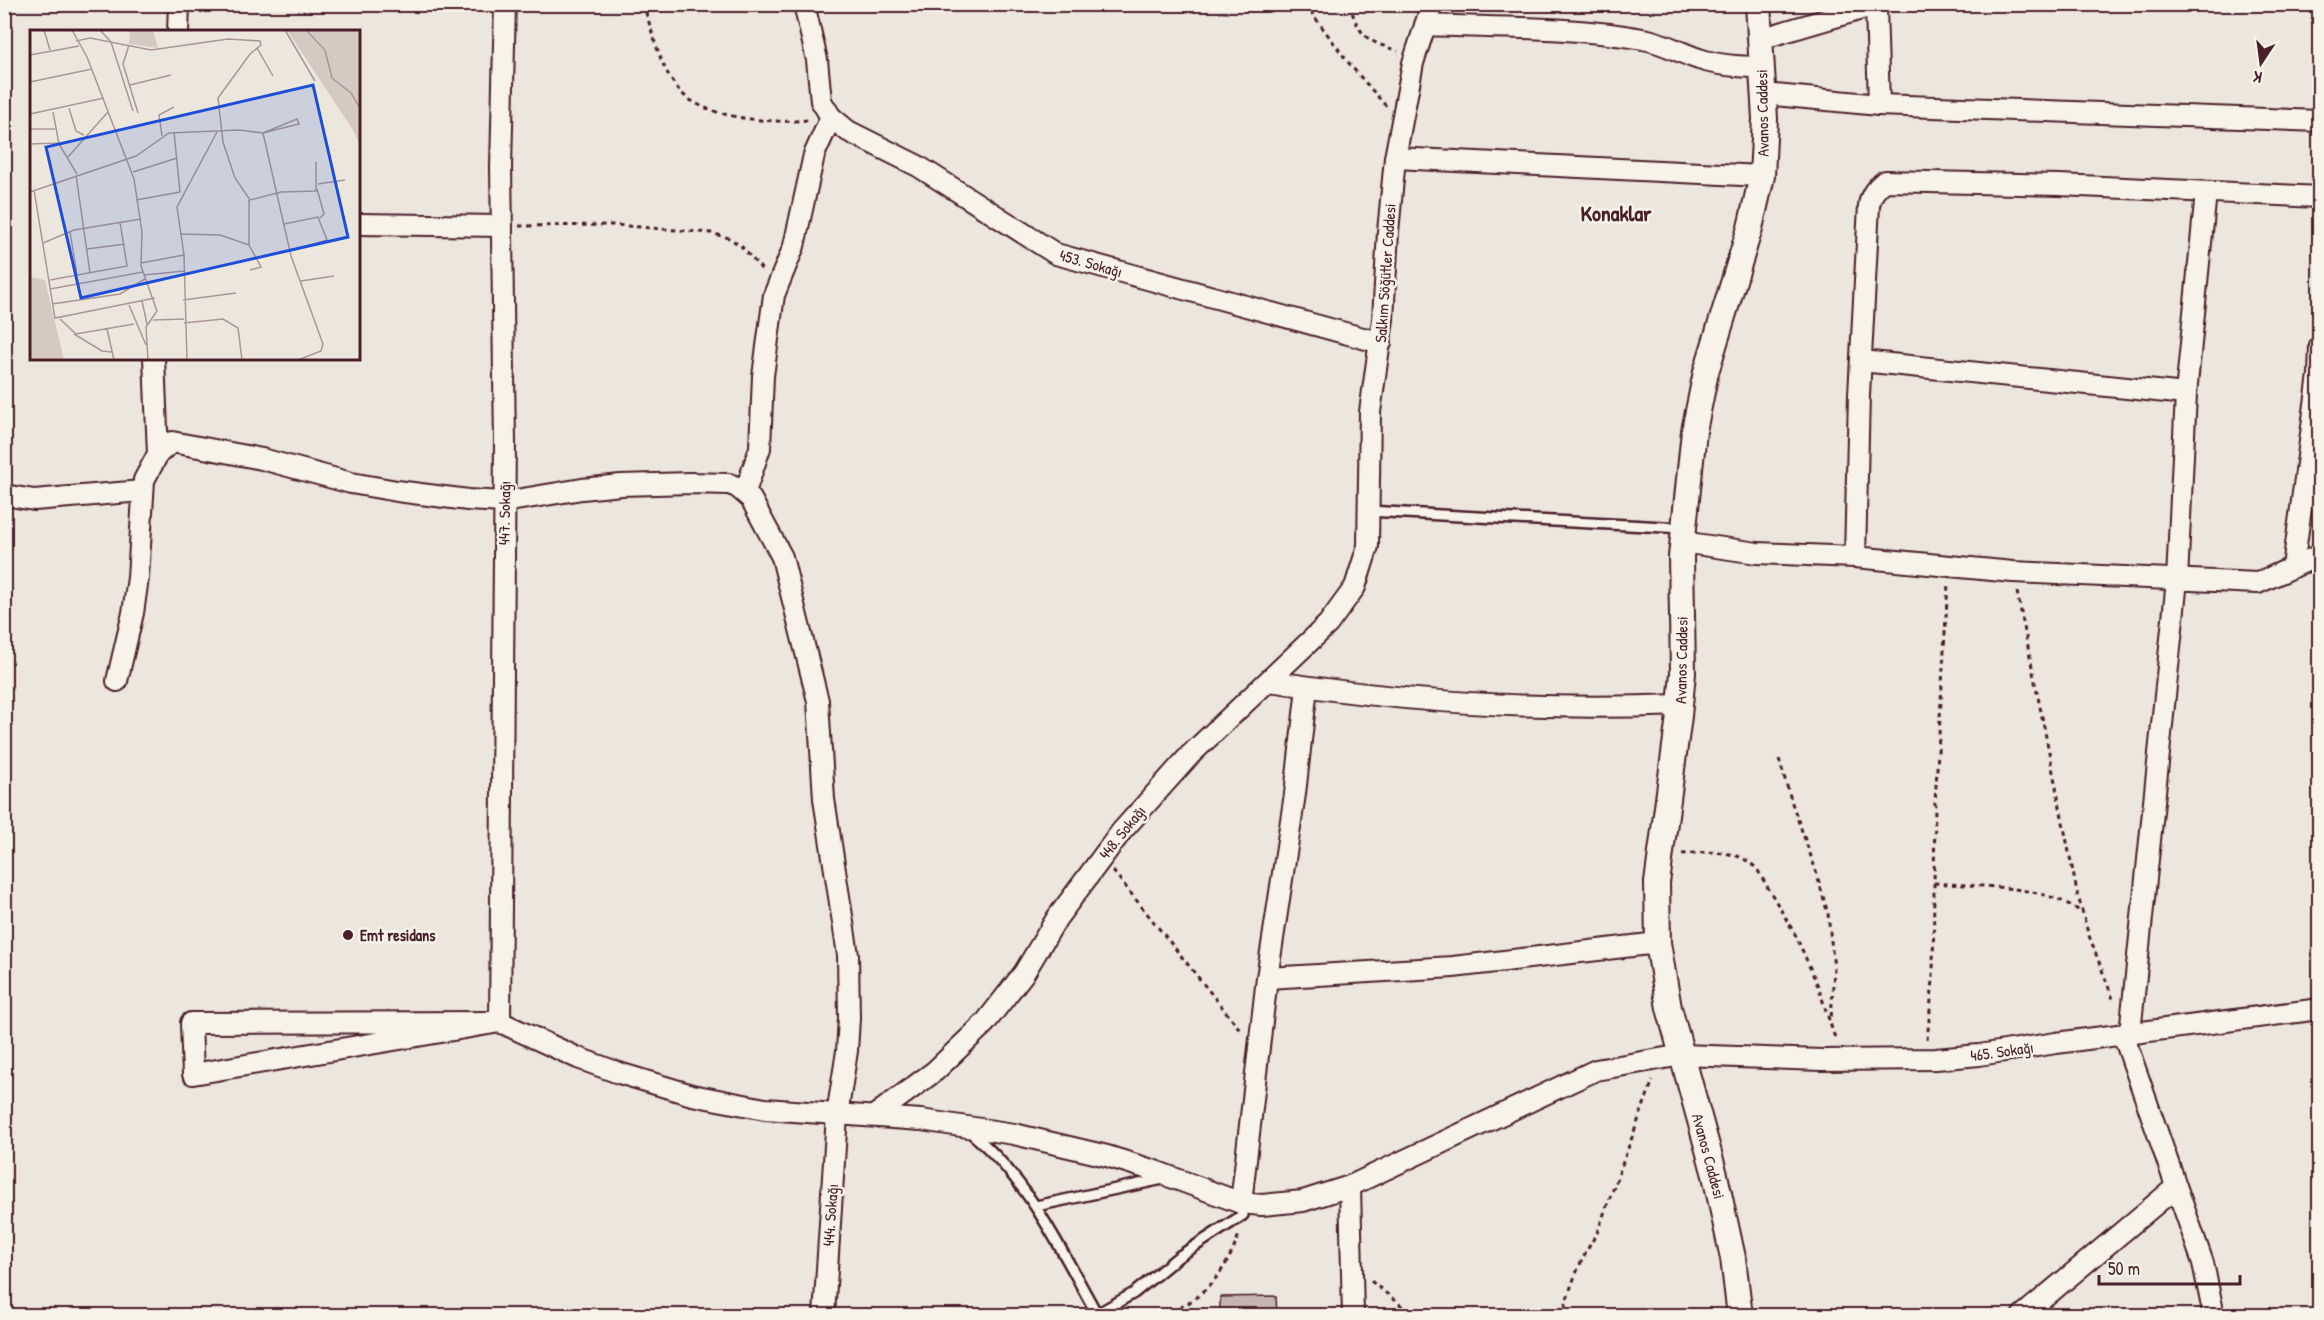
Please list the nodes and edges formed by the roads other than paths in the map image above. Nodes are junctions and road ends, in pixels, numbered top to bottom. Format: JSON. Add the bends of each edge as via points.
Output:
{"nodes":[{"id":1,"x":179,"y":4,"type":"edge"},
{"id":2,"x":505,"y":4,"type":"edge"},
{"id":3,"x":804,"y":4,"type":"edge"},
{"id":4,"x":1432,"y":4,"type":"edge"},
{"id":5,"x":1758,"y":4,"type":"edge"},
{"id":6,"x":1877,"y":6,"type":"edge"},
{"id":7,"x":1425,"y":25,"type":"junction"},
{"id":8,"x":178,"y":30,"type":"edge"},
{"id":9,"x":1760,"y":39,"type":"junction"},
{"id":10,"x":1762,"y":67,"type":"junction"},
{"id":11,"x":1764,"y":94,"type":"junction"},
{"id":12,"x":1879,"y":105,"type":"junction"},
{"id":13,"x":831,"y":117,"type":"junction"},
{"id":14,"x":2319,"y":120,"type":"edge"},
{"id":15,"x":1395,"y":158,"type":"junction"},
{"id":16,"x":1762,"y":176,"type":"junction"},
{"id":17,"x":2206,"y":192,"type":"junction"},
{"id":18,"x":2319,"y":197,"type":"edge"},
{"id":19,"x":360,"y":224,"type":"edge"},
{"id":20,"x":502,"y":226,"type":"junction"},
{"id":21,"x":1381,"y":343,"type":"junction"},
{"id":22,"x":2319,"y":346,"type":"edge"},
{"id":23,"x":154,"y":360,"type":"edge"},
{"id":24,"x":1861,"y":361,"type":"junction"},
{"id":25,"x":2186,"y":394,"type":"junction"},
{"id":26,"x":158,"y":454,"type":"junction"},
{"id":27,"x":142,"y":491,"type":"junction"},
{"id":28,"x":745,"y":492,"type":"junction"},
{"id":29,"x":4,"y":495,"type":"edge"},
{"id":30,"x":504,"y":502,"type":"junction"},
{"id":31,"x":1368,"y":511,"type":"junction"},
{"id":32,"x":1682,"y":535,"type":"junction"},
{"id":33,"x":1368,"y":546,"type":"joint"},
{"id":34,"x":2319,"y":555,"type":"edge"},
{"id":35,"x":1855,"y":557,"type":"junction"},
{"id":36,"x":2292,"y":567,"type":"junction"},
{"id":37,"x":2177,"y":580,"type":"junction"},
{"id":38,"x":117,"y":681,"type":"dead end"},
{"id":39,"x":1270,"y":681,"type":"junction"},
{"id":40,"x":1307,"y":687,"type":"junction"},
{"id":41,"x":1680,"y":705,"type":"junction"},
{"id":42,"x":1658,"y":943,"type":"junction"},
{"id":43,"x":1267,"y":978,"type":"junction"},
{"id":44,"x":2319,"y":1009,"type":"edge"},
{"id":45,"x":500,"y":1022,"type":"junction"},
{"id":46,"x":2126,"y":1034,"type":"junction"},
{"id":47,"x":1672,"y":1057,"type":"junction"},
{"id":48,"x":837,"y":1115,"type":"junction"},
{"id":49,"x":874,"y":1116,"type":"junction"},
{"id":50,"x":962,"y":1125,"type":"junction"},
{"id":51,"x":1171,"y":1177,"type":"junction"},
{"id":52,"x":1350,"y":1186,"type":"junction"},
{"id":53,"x":2176,"y":1187,"type":"junction"},
{"id":54,"x":1036,"y":1206,"type":"junction"},
{"id":55,"x":1242,"y":1209,"type":"junction"},
{"id":56,"x":1097,"y":1314,"type":"edge"},
{"id":57,"x":824,"y":1316,"type":"edge"},
{"id":58,"x":1078,"y":1316,"type":"edge"},
{"id":59,"x":1353,"y":1316,"type":"edge"},
{"id":60,"x":1740,"y":1316,"type":"edge"},
{"id":61,"x":2022,"y":1316,"type":"edge"},
{"id":62,"x":2214,"y":1316,"type":"edge"}],
"edges":[{"from":1,"to":8,"type":"street"},
{"from":2,"to":20,"type":"street","name":"447. Sokağı"},
{"from":3,"to":13,"type":"street","via":[[817,60],[821,101]]},
{"from":4,"to":7,"type":"street","name":"Salkım Söğütler Caddesi"},
{"from":5,"to":9,"type":"street","name":"Avanos Caddesi"},
{"from":6,"to":9,"type":"street"},
{"from":6,"to":12,"type":"street"},
{"from":7,"to":10,"type":"street","via":[[1633,37],[1718,64]]},
{"from":7,"to":15,"type":"street","name":"Salkım Söğütler Caddesi"},
{"from":9,"to":10,"type":"street","name":"Avanos Caddesi"},
{"from":10,"to":11,"type":"street","name":"Avanos Caddesi"},
{"from":11,"to":12,"type":"street"},
{"from":11,"to":16,"type":"street","name":"Avanos Caddesi"},
{"from":12,"to":14,"type":"street"},
{"from":13,"to":21,"type":"street","name":"453. Sokağı","via":[[848,131],[918,166],[1056,254]]},
{"from":13,"to":28,"type":"street","via":[[814,155],[794,246],[774,295],[765,357],[760,448]]},
{"from":15,"to":16,"type":"street"},
{"from":15,"to":21,"type":"street","name":"Salkım Söğütler Caddesi"},
{"from":16,"to":32,"type":"street","name":"Avanos Caddesi","via":[[1699,401]]},
{"from":17,"to":18,"type":"street"},
{"from":17,"to":24,"type":"street","via":[[1885,181],[1873,192],[1869,205]]},
{"from":17,"to":25,"type":"street"},
{"from":19,"to":20,"type":"street"},
{"from":20,"to":30,"type":"street","name":"447. Sokağı"},
{"from":21,"to":31,"type":"street","name":"Salkım Söğütler Caddesi","via":[[1370,412]]},
{"from":22,"to":36,"type":"street","via":[[2319,375]]},
{"from":23,"to":26,"type":"street"},
{"from":24,"to":25,"type":"street"},
{"from":24,"to":35,"type":"street"},
{"from":25,"to":37,"type":"street"},
{"from":26,"to":27,"type":"street","via":[[147,471]]},
{"from":26,"to":30,"type":"street","via":[[172,442],[262,459],[351,483]]},
{"from":27,"to":29,"type":"street","via":[[34,500]]},
{"from":27,"to":38,"type":"street","via":[[138,578]]},
{"from":28,"to":30,"type":"street","via":[[729,484],[661,483],[582,489]]},
{"from":28,"to":48,"type":"street","name":"444. Sokağı","via":[[782,557],[818,701],[824,799],[844,924],[849,986],[847,1051]]},
{"from":30,"to":45,"type":"street","name":"447. Sokağı"},
{"from":31,"to":32,"type":"lane"},
{"from":31,"to":33,"type":"street","name":"Salkım Söğütler Caddesi"},
{"from":32,"to":35,"type":"street","via":[[1757,553]]},
{"from":32,"to":41,"type":"street","name":"Avanos Caddesi"},
{"from":33,"to":39,"type":"street","name":"448. Sokağı","via":[[1347,600]]},
{"from":34,"to":36,"type":"street"},
{"from":35,"to":37,"type":"street","via":[[2013,572]]},
{"from":36,"to":37,"type":"street","via":[[2258,583]]},
{"from":37,"to":46,"type":"street"},
{"from":39,"to":40,"type":"street"},
{"from":39,"to":49,"type":"street","name":"448. Sokağı","via":[[1149,799],[1101,857],[1024,973],[985,1023],[935,1071]]},
{"from":40,"to":41,"type":"street","via":[[1510,707]]},
{"from":40,"to":43,"type":"street"},
{"from":41,"to":42,"type":"street","name":"Avanos Caddesi","via":[[1659,856]]},
{"from":42,"to":43,"type":"street","via":[[1453,967]]},
{"from":42,"to":47,"type":"street","name":"Avanos Caddesi"},
{"from":43,"to":55,"type":"street"},
{"from":44,"to":46,"type":"street","name":"465. Sokağı"},
{"from":45,"to":45,"type":"street","via":[[489,1024],[193,1074],[191,1023]]},
{"from":45,"to":48,"type":"street","name":"465. Sokağı","via":[[578,1058],[655,1084],[729,1103]]},
{"from":46,"to":47,"type":"street","name":"465. Sokağı","via":[[1924,1059]]},
{"from":46,"to":53,"type":"street"},
{"from":47,"to":52,"type":"street","name":"465. Sokağı","via":[[1596,1070]]},
{"from":47,"to":60,"type":"street","name":"Avanos Caddesi","via":[[1725,1216]]},
{"from":48,"to":49,"type":"street","name":"465. Sokağı"},
{"from":48,"to":57,"type":"street","name":"444. Sokağı"},
{"from":49,"to":50,"type":"street","name":"465. Sokağı"},
{"from":50,"to":51,"type":"street","name":"465. Sokağı","via":[[1060,1144]]},
{"from":50,"to":54,"type":"lane","via":[[1010,1171]]},
{"from":51,"to":54,"type":"lane"},
{"from":51,"to":55,"type":"street","name":"465. Sokağı"},
{"from":52,"to":55,"type":"street","name":"465. Sokağı","via":[[1303,1201]]},
{"from":52,"to":59,"type":"street"},
{"from":53,"to":61,"type":"street"},
{"from":53,"to":62,"type":"street","via":[[2203,1263]]},
{"from":54,"to":56,"type":"lane"},
{"from":55,"to":56,"type":"lane","via":[[1134,1293]]},
{"from":56,"to":58,"type":"lane"}]}
